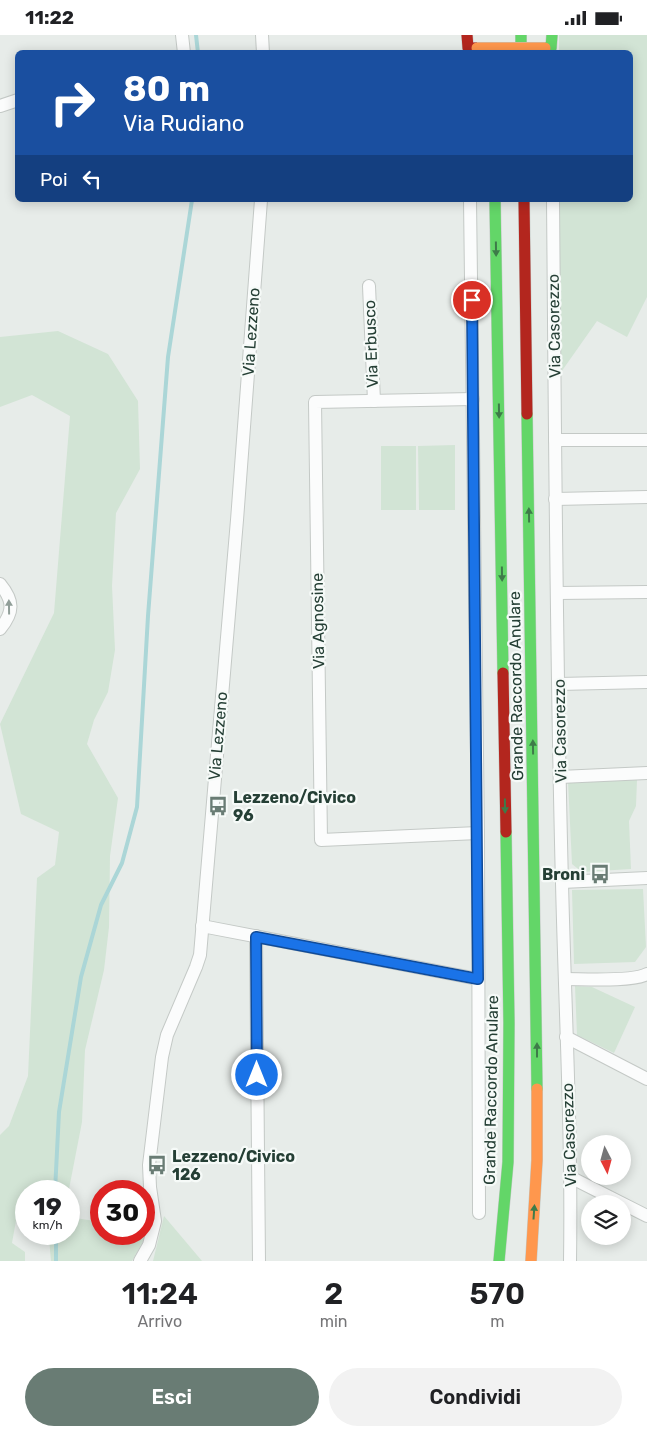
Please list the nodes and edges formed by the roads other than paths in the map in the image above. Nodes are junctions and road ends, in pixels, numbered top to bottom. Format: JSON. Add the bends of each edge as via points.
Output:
{"nodes":[{"id":1,"x":182,"y":35,"type":"edge"},
{"id":2,"x":262,"y":35,"type":"edge"},
{"id":3,"x":493,"y":35,"type":"edge"},
{"id":4,"x":521,"y":35,"type":"edge"},
{"id":5,"x":552,"y":35,"type":"edge"},
{"id":6,"x":470,"y":46,"type":"edge"},
{"id":7,"x":184,"y":50,"type":"edge"},
{"id":8,"x":263,"y":50,"type":"edge"},
{"id":9,"x":493,"y":50,"type":"edge"},
{"id":10,"x":521,"y":50,"type":"edge"},
{"id":11,"x":549,"y":50,"type":"edge"},
{"id":12,"x":15,"y":101,"type":"edge"},
{"id":13,"x":0,"y":106,"type":"edge"},
{"id":14,"x":261,"y":202,"type":"edge"},
{"id":15,"x":470,"y":202,"type":"edge"},
{"id":16,"x":495,"y":202,"type":"edge"},
{"id":17,"x":524,"y":202,"type":"edge"},
{"id":18,"x":553,"y":202,"type":"edge"},
{"id":19,"x":369,"y":286,"type":"dead end"},
{"id":20,"x":473,"y":399,"type":"junction"},
{"id":21,"x":374,"y":401,"type":"junction"},
{"id":22,"x":555,"y":440,"type":"junction"},
{"id":23,"x":647,"y":440,"type":"edge"},
{"id":24,"x":647,"y":497,"type":"edge"},
{"id":25,"x":555,"y":499,"type":"junction"},
{"id":26,"x":0,"y":584,"type":"edge"},
{"id":27,"x":647,"y":592,"type":"edge"},
{"id":28,"x":558,"y":593,"type":"junction"},
{"id":29,"x":0,"y":629,"type":"edge"},
{"id":30,"x":647,"y":682,"type":"edge"},
{"id":31,"x":559,"y":685,"type":"junction"},
{"id":32,"x":647,"y":773,"type":"edge"},
{"id":33,"x":560,"y":777,"type":"junction"},
{"id":34,"x":478,"y":833,"type":"junction"},
{"id":35,"x":647,"y":878,"type":"edge"},
{"id":36,"x":562,"y":882,"type":"junction"},
{"id":37,"x":202,"y":926,"type":"junction"},
{"id":38,"x":256,"y":937,"type":"junction"},
{"id":39,"x":647,"y":974,"type":"edge"},
{"id":40,"x":478,"y":979,"type":"junction"},
{"id":41,"x":565,"y":979,"type":"junction"},
{"id":42,"x":566,"y":1037,"type":"junction"},
{"id":43,"x":647,"y":1079,"type":"edge"},
{"id":44,"x":570,"y":1177,"type":"junction"},
{"id":45,"x":479,"y":1213,"type":"dead end"},
{"id":46,"x":647,"y":1216,"type":"edge"},
{"id":47,"x":140,"y":1261,"type":"edge"},
{"id":48,"x":259,"y":1261,"type":"edge"},
{"id":49,"x":499,"y":1261,"type":"edge"},
{"id":50,"x":531,"y":1261,"type":"edge"},
{"id":51,"x":570,"y":1261,"type":"edge"}],
"edges":[{"from":1,"to":7,"type":"street"},
{"from":2,"to":8,"type":"street"},
{"from":3,"to":9,"type":"main road"},
{"from":4,"to":10,"type":"main road"},
{"from":5,"to":11,"type":"main road"},
{"from":6,"to":11,"type":"main road","bridge":true},
{"from":12,"to":13,"type":"street"},
{"from":14,"to":37,"type":"street","name":"Via Lezzeno"},
{"from":15,"to":20,"type":"street"},
{"from":16,"to":49,"type":"main road","name":"Grande Raccordo Anulare","one_way":true,"via":[[509,1023],[508,1163]]},
{"from":50,"to":17,"type":"main road","name":"Grande Raccordo Anulare","one_way":true,"via":[[537,1123]]},
{"from":18,"to":22,"type":"street","name":"Via Casorezzo"},
{"from":19,"to":21,"type":"street","name":"Via Erbusco"},
{"from":20,"to":21,"type":"street","name":"Via Agnosine"},
{"from":20,"to":34,"type":"street"},
{"from":21,"to":34,"type":"street","name":"Via Agnosine","via":[[315,403],[321,840]]},
{"from":22,"to":23,"type":"street"},
{"from":22,"to":25,"type":"street","name":"Via Casorezzo"},
{"from":24,"to":25,"type":"street"},
{"from":25,"to":28,"type":"street","name":"Via Casorezzo"},
{"from":29,"to":26,"type":"street","one_way":true,"via":[[11,608]]},
{"from":27,"to":28,"type":"street"},
{"from":28,"to":31,"type":"street","name":"Via Casorezzo"},
{"from":30,"to":31,"type":"street"},
{"from":31,"to":33,"type":"street","name":"Via Casorezzo"},
{"from":32,"to":33,"type":"street"},
{"from":33,"to":36,"type":"street","name":"Via Casorezzo"},
{"from":34,"to":40,"type":"street"},
{"from":35,"to":36,"type":"street"},
{"from":36,"to":41,"type":"street","name":"Via Casorezzo"},
{"from":37,"to":38,"type":"street"},
{"from":37,"to":47,"type":"street","name":"Via Lezzeno","via":[[200,955],[164,1048],[149,1165],[155,1221],[152,1237]]},
{"from":38,"to":40,"type":"street"},
{"from":38,"to":48,"type":"street"},
{"from":39,"to":41,"type":"street","via":[[629,978]]},
{"from":40,"to":45,"type":"street"},
{"from":41,"to":42,"type":"street","name":"Via Casorezzo"},
{"from":42,"to":43,"type":"street"},
{"from":42,"to":44,"type":"street","name":"Via Casorezzo"},
{"from":44,"to":46,"type":"street"},
{"from":44,"to":51,"type":"street","name":"Via Casorezzo"}]}
